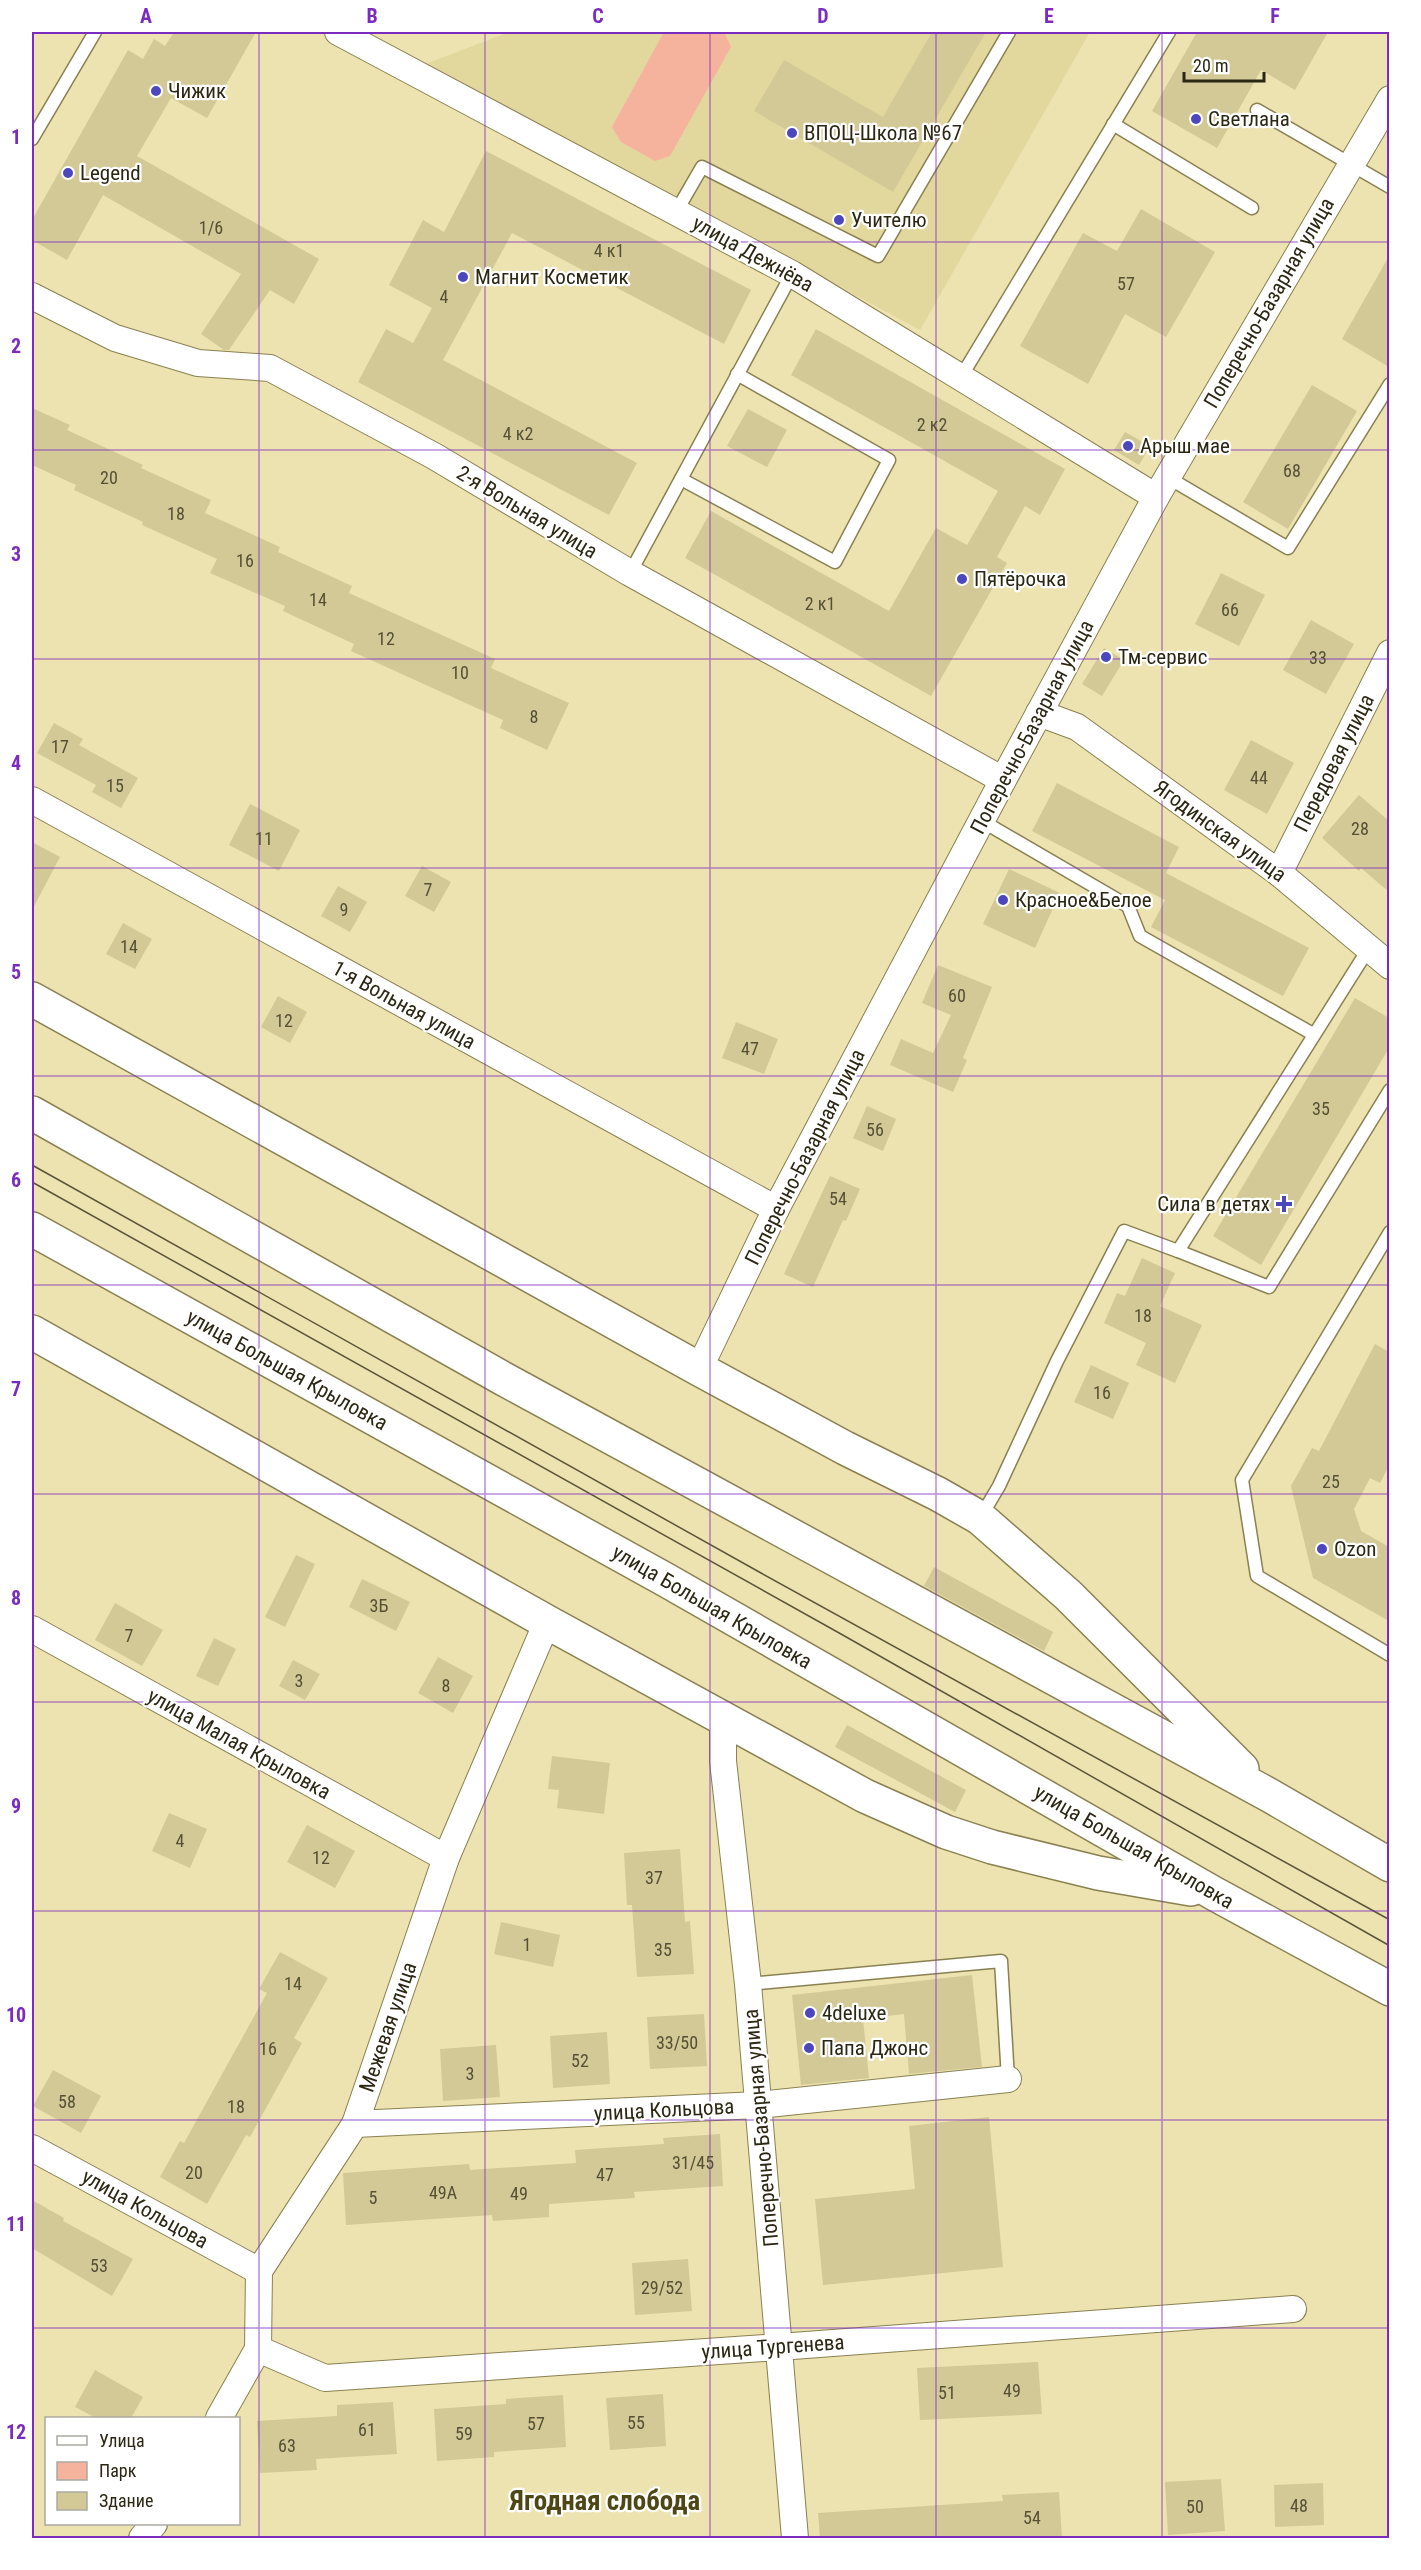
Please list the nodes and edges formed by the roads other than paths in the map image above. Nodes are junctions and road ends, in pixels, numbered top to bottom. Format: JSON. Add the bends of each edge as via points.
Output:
{"nodes":[{"id":1,"x":95,"y":32,"type":"edge"},
{"id":2,"x":338,"y":32,"type":"edge"},
{"id":3,"x":1010,"y":32,"type":"edge"},
{"id":4,"x":1169,"y":32,"type":"edge"},
{"id":5,"x":1389,"y":99,"type":"edge"},
{"id":6,"x":1257,"y":110,"type":"dead end"},
{"id":7,"x":1113,"y":124,"type":"junction"},
{"id":8,"x":32,"y":139,"type":"edge"},
{"id":9,"x":1352,"y":164,"type":"junction"},
{"id":10,"x":1389,"y":187,"type":"edge"},
{"id":11,"x":1252,"y":208,"type":"dead end"},
{"id":12,"x":676,"y":212,"type":"junction"},
{"id":13,"x":792,"y":274,"type":"junction"},
{"id":14,"x":32,"y":296,"type":"edge"},
{"id":15,"x":737,"y":374,"type":"junction"},
{"id":16,"x":961,"y":378,"type":"junction"},
{"id":17,"x":1389,"y":384,"type":"edge"},
{"id":18,"x":681,"y":479,"type":"junction"},
{"id":19,"x":1161,"y":487,"type":"junction"},
{"id":20,"x":630,"y":573,"type":"junction"},
{"id":21,"x":1389,"y":653,"type":"edge"},
{"id":22,"x":1039,"y":713,"type":"junction"},
{"id":23,"x":1003,"y":780,"type":"junction"},
{"id":24,"x":32,"y":800,"type":"edge"},
{"id":25,"x":982,"y":821,"type":"junction"},
{"id":26,"x":1279,"y":873,"type":"junction"},
{"id":27,"x":1369,"y":948,"type":"junction"},
{"id":28,"x":1389,"y":966,"type":"edge"},
{"id":29,"x":32,"y":999,"type":"edge"},
{"id":30,"x":1312,"y":1034,"type":"junction"},
{"id":31,"x":1389,"y":1090,"type":"edge"},
{"id":32,"x":32,"y":1113,"type":"edge"},
{"id":33,"x":776,"y":1209,"type":"junction"},
{"id":34,"x":32,"y":1229,"type":"edge"},
{"id":35,"x":1389,"y":1232,"type":"edge"},
{"id":36,"x":1178,"y":1251,"type":"junction"},
{"id":37,"x":32,"y":1332,"type":"edge"},
{"id":38,"x":699,"y":1369,"type":"junction"},
{"id":39,"x":980,"y":1518,"type":"junction"},
{"id":40,"x":547,"y":1622,"type":"junction"},
{"id":41,"x":32,"y":1629,"type":"edge"},
{"id":42,"x":1389,"y":1655,"type":"edge"},
{"id":43,"x":723,"y":1719,"type":"junction"},
{"id":44,"x":1269,"y":1795,"type":"junction"},
{"id":45,"x":446,"y":1858,"type":"junction"},
{"id":46,"x":1389,"y":1865,"type":"edge"},
{"id":47,"x":1215,"y":1894,"type":"junction"},
{"id":48,"x":748,"y":1984,"type":"junction"},
{"id":49,"x":1389,"y":1989,"type":"edge"},
{"id":50,"x":1008,"y":2079,"type":"joint"},
{"id":51,"x":758,"y":2105,"type":"junction"},
{"id":52,"x":355,"y":2124,"type":"junction"},
{"id":53,"x":32,"y":2148,"type":"edge"},
{"id":54,"x":259,"y":2271,"type":"junction"},
{"id":55,"x":1293,"y":2309,"type":"dead end"},
{"id":56,"x":779,"y":2347,"type":"junction"},
{"id":57,"x":258,"y":2349,"type":"junction"},
{"id":58,"x":220,"y":2417,"type":"edge"},
{"id":59,"x":152,"y":2525,"type":"edge"},
{"id":60,"x":142,"y":2538,"type":"edge"},
{"id":61,"x":795,"y":2538,"type":"edge"}],
"edges":[{"from":1,"to":8,"type":"lane"},
{"from":2,"to":12,"type":"street","name":"улица Дежнёва"},
{"from":3,"to":12,"type":"lane","via":[[879,256],[702,166]]},
{"from":4,"to":7,"type":"lane"},
{"from":5,"to":9,"type":"street","name":"Поперечно-Базарная улица"},
{"from":6,"to":9,"type":"lane"},
{"from":7,"to":11,"type":"lane"},
{"from":7,"to":16,"type":"lane"},
{"from":9,"to":10,"type":"lane"},
{"from":9,"to":19,"type":"street","name":"Поперечно-Базарная улица"},
{"from":12,"to":13,"type":"street","name":"улица Дежнёва"},
{"from":13,"to":15,"type":"lane"},
{"from":13,"to":16,"type":"street","name":"улица Дежнёва"},
{"from":14,"to":20,"type":"street","name":"2-я Вольная улица","via":[[115,338],[198,363],[270,368],[434,456]]},
{"from":15,"to":18,"type":"lane"},
{"from":15,"to":18,"type":"lane","via":[[889,460],[836,562]]},
{"from":16,"to":19,"type":"street","name":"улица Дежнёва"},
{"from":17,"to":19,"type":"lane","via":[[1288,548]]},
{"from":18,"to":20,"type":"lane"},
{"from":19,"to":22,"type":"street","name":"Поперечно-Базарная улица"},
{"from":20,"to":23,"type":"street","name":"2-я Вольная улица"},
{"from":21,"to":26,"type":"street","name":"Передовая улица"},
{"from":22,"to":23,"type":"street","name":"Поперечно-Базарная улица"},
{"from":22,"to":26,"type":"street","name":"Ягодинская улица","via":[[1077,727]]},
{"from":23,"to":25,"type":"street","name":"Поперечно-Базарная улица"},
{"from":24,"to":33,"type":"street","name":"1-я Вольная улица"},
{"from":25,"to":30,"type":"lane","via":[[1128,906],[1140,936]]},
{"from":25,"to":33,"type":"street","name":"Поперечно-Базарная улица"},
{"from":26,"to":27,"type":"street","name":"Ягодинская улица"},
{"from":27,"to":28,"type":"street","name":"Ягодинская улица"},
{"from":27,"to":30,"type":"lane"},
{"from":29,"to":38,"type":"main road"},
{"from":30,"to":36,"type":"lane"},
{"from":31,"to":36,"type":"lane","via":[[1269,1287]]},
{"from":32,"to":44,"type":"main road","via":[[502,1378]]},
{"from":33,"to":38,"type":"street","name":"Поперечно-Базарная улица"},
{"from":34,"to":47,"type":"main road","name":"улица Большая Крыловка","via":[[655,1574]]},
{"from":35,"to":42,"type":"lane","via":[[1242,1480],[1257,1576]]},
{"from":36,"to":39,"type":"lane","via":[[1124,1231]]},
{"from":37,"to":40,"type":"main road"},
{"from":38,"to":39,"type":"main road"},
{"from":39,"to":44,"type":"main road","via":[[1068,1595]]},
{"from":40,"to":43,"type":"main road"},
{"from":40,"to":45,"type":"street","name":"Межевая улица"},
{"from":41,"to":45,"type":"street","name":"улица Малая Крыловка"},
{"from":43,"to":47,"type":"main road","via":[[865,1796],[946,1832],[1098,1873]]},
{"from":43,"to":48,"type":"street","name":"Поперечно-Базарная улица","via":[[723,1761]]},
{"from":44,"to":46,"type":"main road"},
{"from":45,"to":52,"type":"street","name":"Межевая улица"},
{"from":47,"to":49,"type":"main road","name":"улица Большая Крыловка"},
{"from":48,"to":50,"type":"lane","via":[[1001,1961]]},
{"from":48,"to":51,"type":"street","name":"Поперечно-Базарная улица"},
{"from":50,"to":51,"type":"street","name":"улица Кольцова"},
{"from":51,"to":52,"type":"street","name":"улица Кольцова"},
{"from":51,"to":56,"type":"street","name":"Поперечно-Базарная улица"},
{"from":52,"to":54,"type":"street","name":"Межевая улица"},
{"from":53,"to":54,"type":"street","name":"улица Кольцова"},
{"from":54,"to":57,"type":"street"},
{"from":55,"to":56,"type":"street","name":"улица Тургенева"},
{"from":56,"to":57,"type":"street","name":"улица Тургенева","via":[[325,2378]]},
{"from":56,"to":61,"type":"street","name":"Поперечно-Базарная улица"},
{"from":57,"to":58,"type":"street"},
{"from":59,"to":60,"type":"street"}]}
